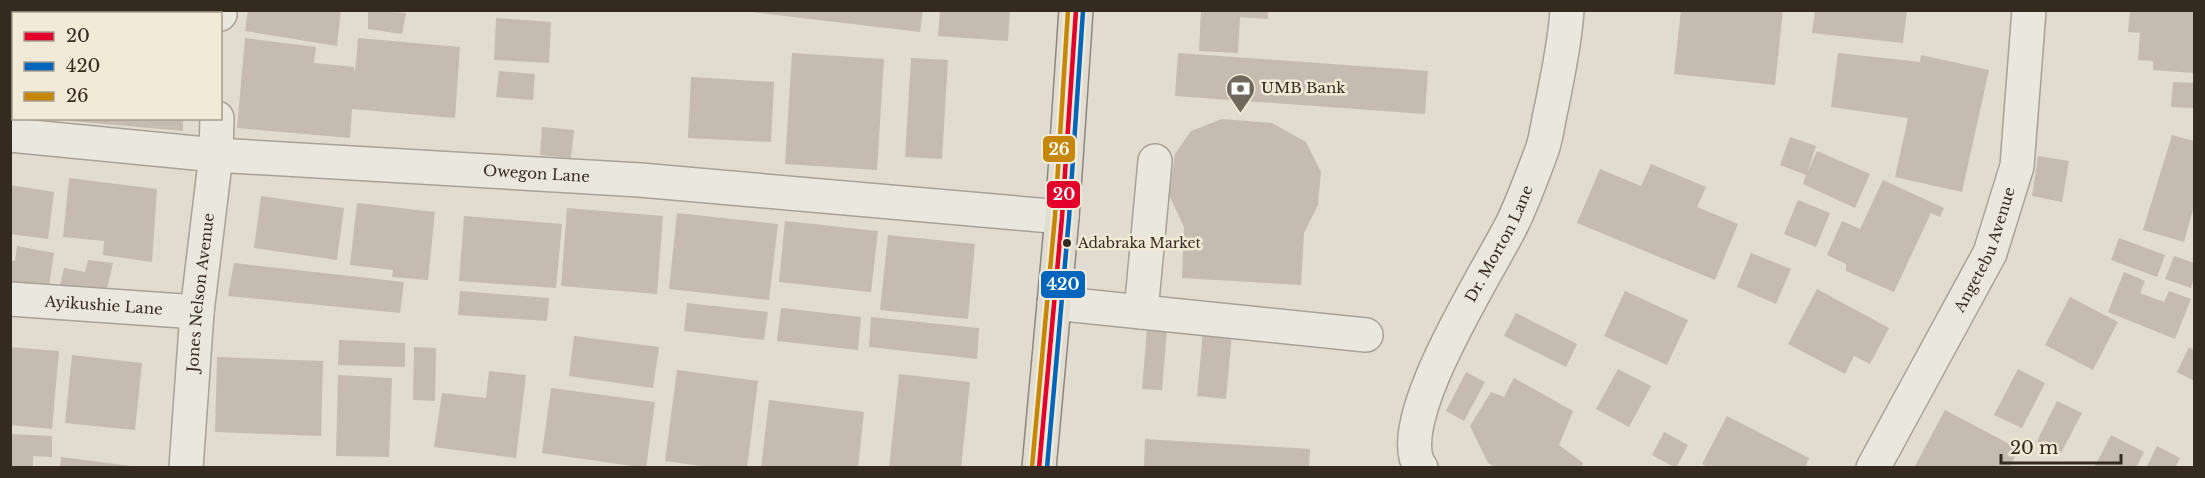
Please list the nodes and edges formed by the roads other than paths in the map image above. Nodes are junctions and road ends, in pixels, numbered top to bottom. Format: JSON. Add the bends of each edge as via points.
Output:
{"nodes":[{"id":1,"x":1076,"y":10,"type":"edge"},
{"id":2,"x":1567,"y":10,"type":"edge"},
{"id":3,"x":2029,"y":10,"type":"edge"},
{"id":4,"x":217,"y":120,"type":"edge"},
{"id":5,"x":10,"y":135,"type":"edge"},
{"id":6,"x":216,"y":155,"type":"junction"},
{"id":7,"x":1155,"y":161,"type":"dead end"},
{"id":8,"x":1062,"y":217,"type":"junction"},
{"id":9,"x":10,"y":299,"type":"edge"},
{"id":10,"x":1054,"y":303,"type":"junction"},
{"id":11,"x":197,"y":312,"type":"junction"},
{"id":12,"x":1142,"y":312,"type":"junction"},
{"id":13,"x":1366,"y":335,"type":"dead end"},
{"id":14,"x":186,"y":468,"type":"edge"},
{"id":15,"x":1039,"y":468,"type":"edge"},
{"id":16,"x":1421,"y":468,"type":"edge"},
{"id":17,"x":1873,"y":468,"type":"edge"}],
"edges":[{"from":1,"to":8,"type":"main road"},
{"from":2,"to":16,"type":"street","name":"Dr. Morton Lane","via":[[1566,39],[1543,147],[1513,222],[1469,298],[1426,390],[1417,427],[1416,461]]},
{"from":3,"to":17,"type":"street","name":"Angetebu Avenue","via":[[2017,166],[1990,253]]},
{"from":4,"to":6,"type":"street","name":"Jones Nelson Avenue"},
{"from":5,"to":6,"type":"street","name":"Owegon Lane"},
{"from":6,"to":8,"type":"street","name":"Owegon Lane","via":[[640,180]]},
{"from":6,"to":11,"type":"street","name":"Jones Nelson Avenue"},
{"from":7,"to":12,"type":"street"},
{"from":8,"to":10,"type":"main road"},
{"from":9,"to":11,"type":"street","name":"Ayikushie Lane"},
{"from":10,"to":12,"type":"street"},
{"from":10,"to":15,"type":"main road"},
{"from":11,"to":14,"type":"street","name":"Jones Nelson Avenue"},
{"from":12,"to":13,"type":"street"}]}
